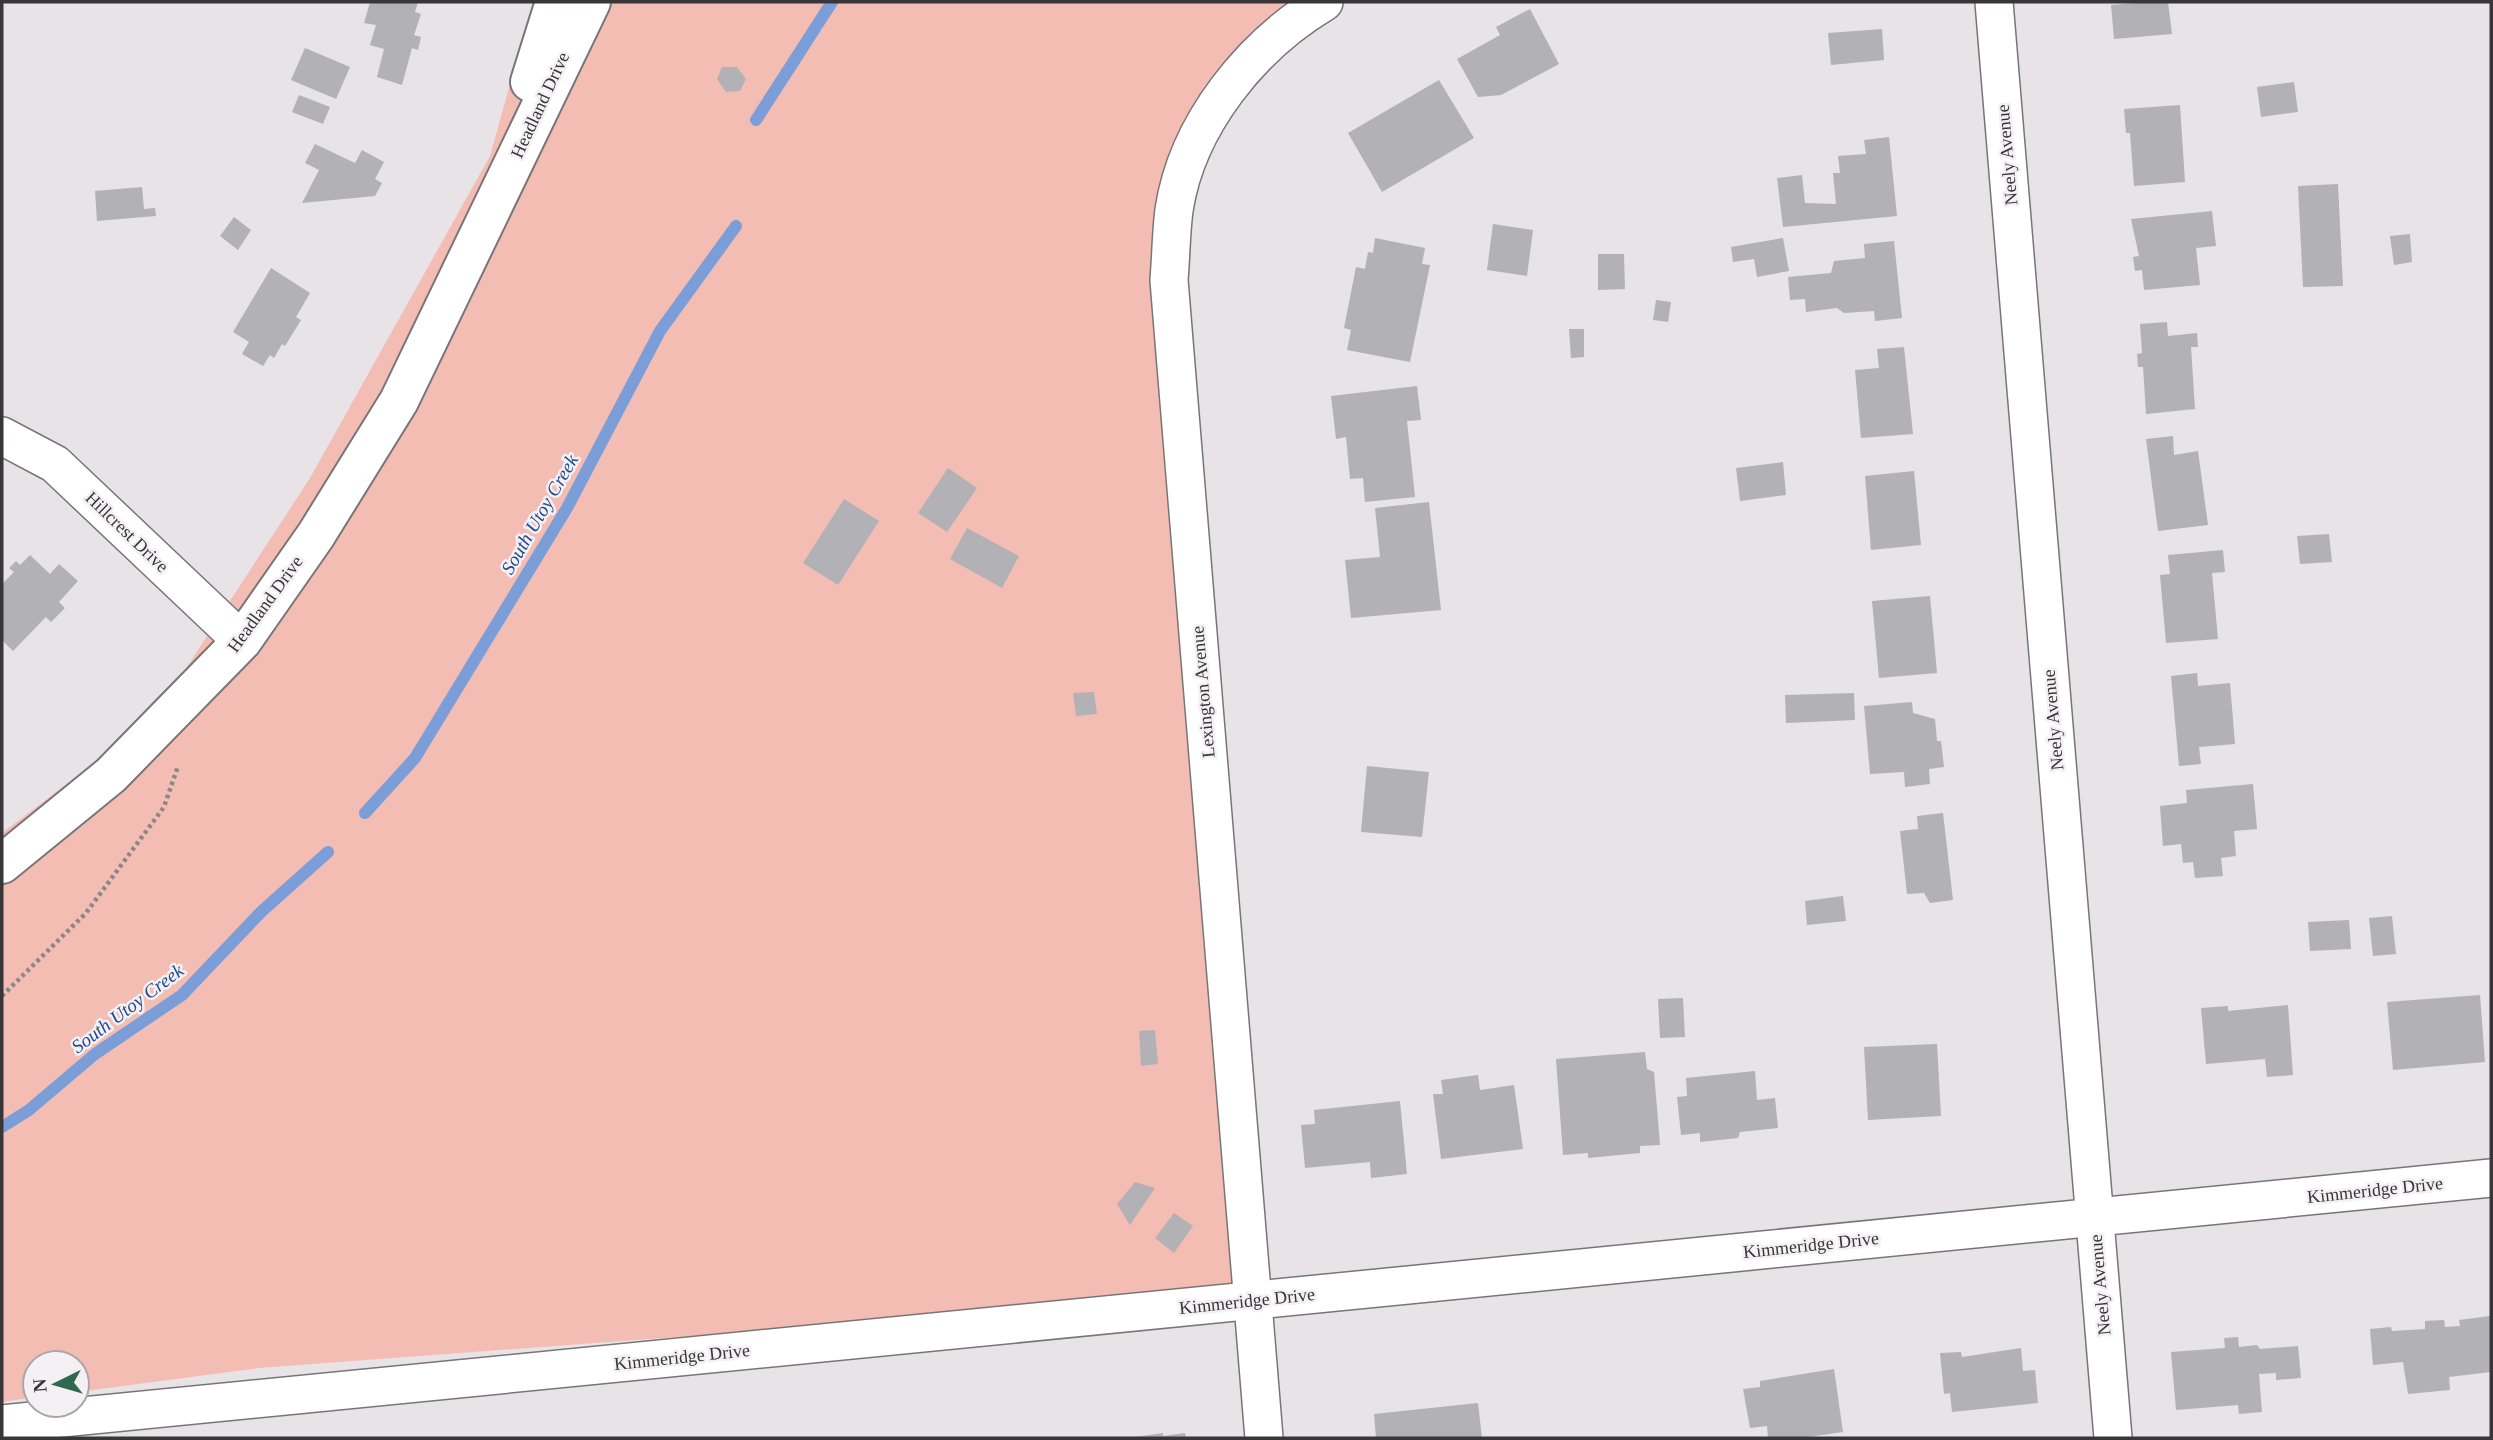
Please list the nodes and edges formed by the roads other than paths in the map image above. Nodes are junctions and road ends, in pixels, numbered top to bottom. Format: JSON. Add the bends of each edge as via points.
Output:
{"nodes":[{"id":1,"x":555,"y":2,"type":"edge"},
{"id":2,"x":591,"y":2,"type":"edge"},
{"id":3,"x":1324,"y":2,"type":"edge"},
{"id":4,"x":1994,"y":2,"type":"edge"},
{"id":5,"x":456,"y":285,"type":"junction"},
{"id":6,"x":2,"y":436,"type":"edge"},
{"id":7,"x":242,"y":641,"type":"junction"},
{"id":8,"x":2,"y":864,"type":"edge"},
{"id":9,"x":2491,"y":1178,"type":"edge"},
{"id":10,"x":2094,"y":1217,"type":"junction"},
{"id":11,"x":1253,"y":1301,"type":"junction"},
{"id":12,"x":2,"y":1424,"type":"edge"},
{"id":13,"x":1264,"y":1438,"type":"edge"},
{"id":14,"x":2112,"y":1438,"type":"edge"}],
"edges":[{"from":1,"to":5,"type":"main road","name":"Headland Drive","via":[[523,105]]},
{"from":2,"to":5,"type":"main road","name":"Headland Drive"},
{"from":3,"to":11,"type":"street","name":"Lexington Avenue","via":[[1299,17],[1238,74],[1192,149],[1174,208],[1169,281]]},
{"from":4,"to":10,"type":"street","name":"Neely Avenue"},
{"from":5,"to":7,"type":"main road","name":"Headland Drive","via":[[399,401],[316,535]]},
{"from":6,"to":7,"type":"street","name":"Hillcrest Drive","via":[[55,464]]},
{"from":7,"to":8,"type":"main road","name":"Headland Drive","via":[[111,775]]},
{"from":9,"to":10,"type":"street","name":"Kimmeridge Drive"},
{"from":10,"to":11,"type":"street","name":"Kimmeridge Drive"},
{"from":10,"to":14,"type":"street","name":"Neely Avenue"},
{"from":11,"to":12,"type":"street","name":"Kimmeridge Drive"},
{"from":11,"to":13,"type":"street","name":"Lexington Avenue"}]}
